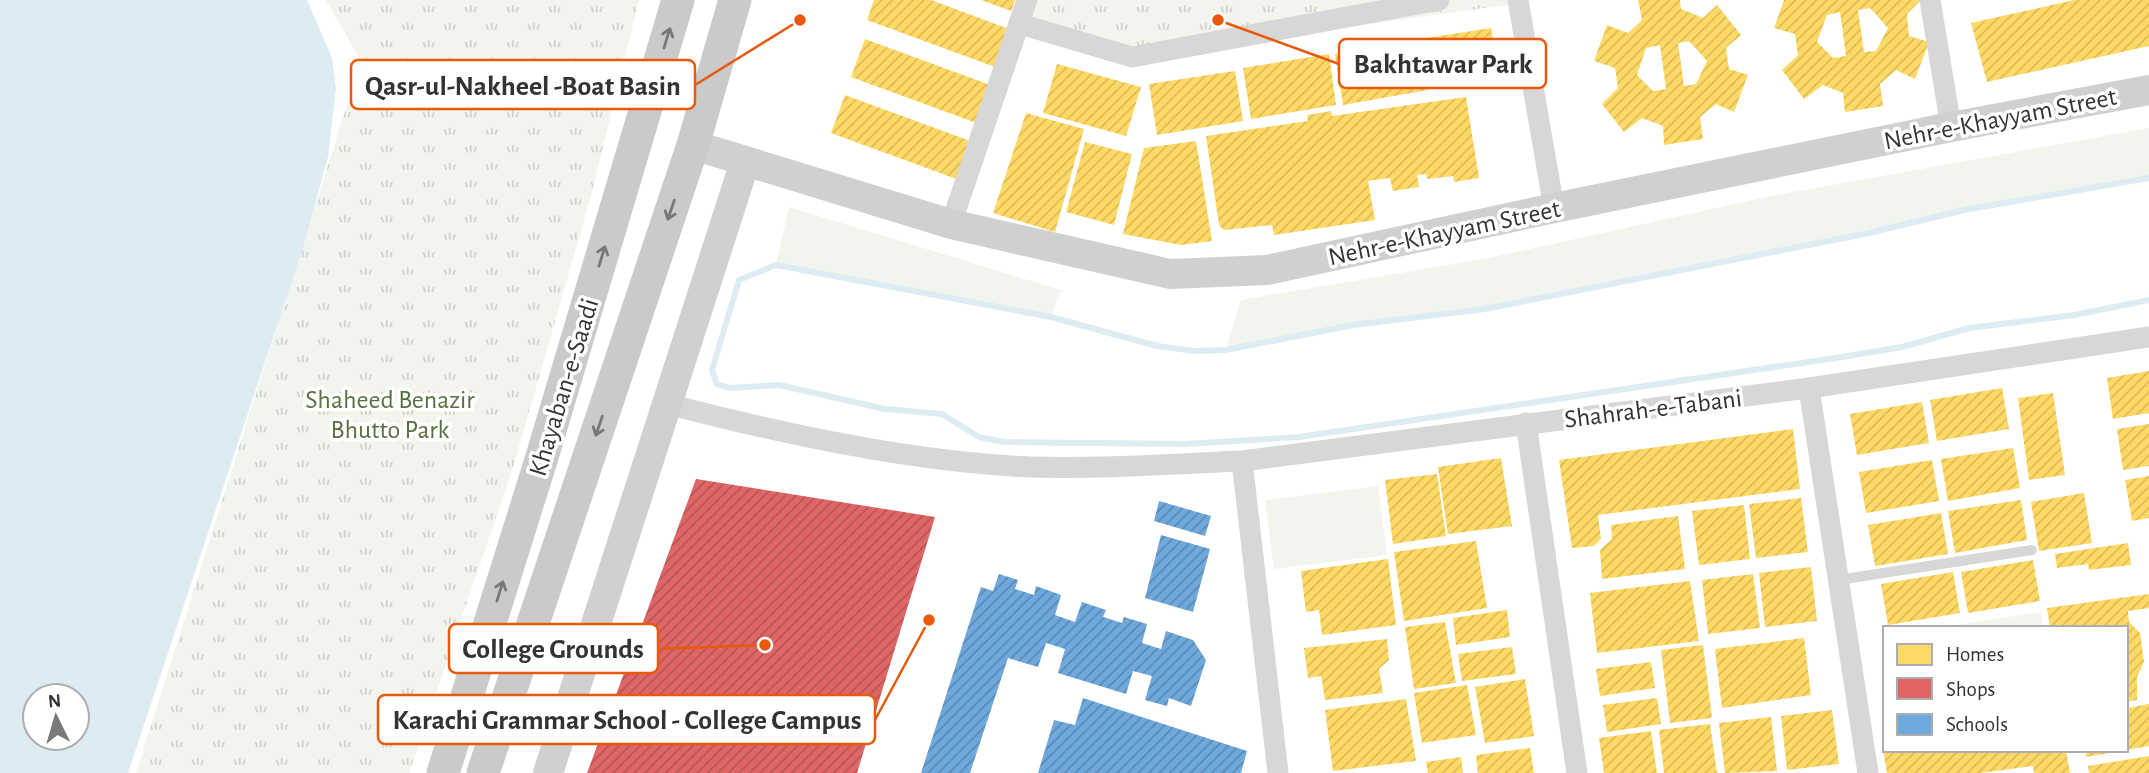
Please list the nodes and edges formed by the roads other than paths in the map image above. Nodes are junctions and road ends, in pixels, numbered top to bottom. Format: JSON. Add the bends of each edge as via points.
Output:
{"nodes":[{"id":1,"x":678,"y":0,"type":"edge"},
{"id":2,"x":735,"y":0,"type":"edge"},
{"id":3,"x":1027,"y":0,"type":"edge"},
{"id":4,"x":1438,"y":0,"type":"edge"},
{"id":5,"x":1518,"y":0,"type":"edge"},
{"id":6,"x":1930,"y":0,"type":"edge"},
{"id":7,"x":1020,"y":24,"type":"junction"},
{"id":8,"x":2149,"y":90,"type":"edge"},
{"id":9,"x":1951,"y":127,"type":"junction"},
{"id":10,"x":693,"y":145,"type":"junction"},
{"id":11,"x":745,"y":162,"type":"junction"},
{"id":12,"x":1554,"y":208,"type":"junction"},
{"id":13,"x":951,"y":224,"type":"junction"},
{"id":14,"x":2149,"y":337,"type":"edge"},
{"id":15,"x":1809,"y":388,"type":"junction"},
{"id":16,"x":668,"y":404,"type":"junction"},
{"id":17,"x":1526,"y":423,"type":"junction"},
{"id":18,"x":1242,"y":461,"type":"junction"},
{"id":19,"x":2032,"y":550,"type":"dead end"},
{"id":20,"x":1838,"y":580,"type":"junction"},
{"id":21,"x":443,"y":773,"type":"edge"},
{"id":22,"x":483,"y":773,"type":"edge"},
{"id":23,"x":548,"y":773,"type":"edge"},
{"id":24,"x":1278,"y":773,"type":"edge"},
{"id":25,"x":1577,"y":773,"type":"edge"},
{"id":26,"x":1868,"y":773,"type":"edge"}],
"edges":[{"from":21,"to":1,"type":"main road","name":"Khayaban-e-Saadi","one_way":true},
{"from":2,"to":10,"type":"main road","name":"Khayaban-e-Saadi"},
{"from":3,"to":7,"type":"street"},
{"from":4,"to":7,"type":"street","via":[[1132,57]]},
{"from":5,"to":12,"type":"street"},
{"from":6,"to":9,"type":"street"},
{"from":7,"to":13,"type":"street"},
{"from":8,"to":9,"type":"street","name":"Nehr-e-Khayyam Street"},
{"from":9,"to":12,"type":"street","name":"Nehr-e-Khayyam Street"},
{"from":10,"to":11,"type":"street","name":"Nehr-e-Khayyam Street"},
{"from":10,"to":22,"type":"main road","name":"Khayaban-e-Saadi","one_way":true},
{"from":11,"to":13,"type":"street","name":"Nehr-e-Khayyam Street"},
{"from":11,"to":16,"type":"street"},
{"from":12,"to":13,"type":"street","name":"Nehr-e-Khayyam Street","via":[[1267,271],[1170,274]]},
{"from":14,"to":15,"type":"street","name":"Shahrah-e-Tabani"},
{"from":15,"to":17,"type":"street","name":"Shahrah-e-Tabani"},
{"from":15,"to":20,"type":"street"},
{"from":16,"to":18,"type":"street","name":"Shahrah-e-Tabani","via":[[849,444],[977,463],[1096,466]]},
{"from":16,"to":23,"type":"street"},
{"from":17,"to":18,"type":"street","name":"Shahrah-e-Tabani"},
{"from":17,"to":25,"type":"street"},
{"from":18,"to":24,"type":"street"},
{"from":19,"to":20,"type":"lane"},
{"from":20,"to":26,"type":"street"}]}
